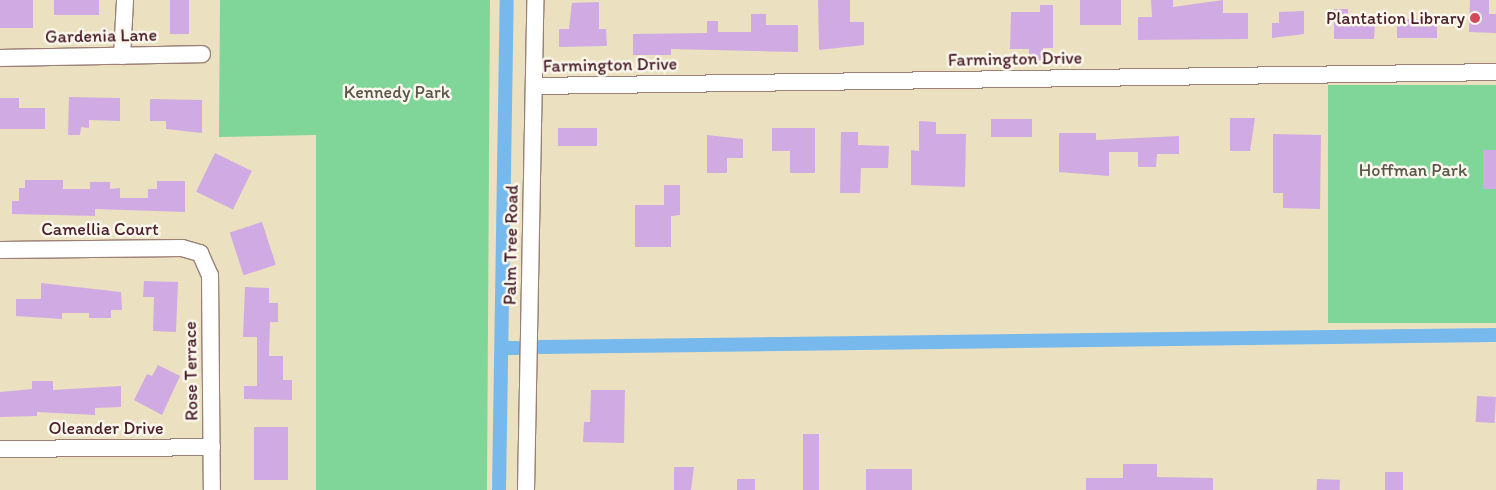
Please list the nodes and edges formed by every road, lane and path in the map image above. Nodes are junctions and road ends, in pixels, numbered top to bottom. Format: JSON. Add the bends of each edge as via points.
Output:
{"nodes":[{"id":1,"x":125,"y":0,"type":"edge"},
{"id":2,"x":535,"y":0,"type":"edge"},
{"id":3,"x":202,"y":54,"type":"dead end"},
{"id":4,"x":122,"y":56,"type":"junction"},
{"id":5,"x":0,"y":58,"type":"edge"},
{"id":6,"x":1496,"y":72,"type":"edge"},
{"id":7,"x":534,"y":86,"type":"junction"},
{"id":8,"x":0,"y":250,"type":"edge"},
{"id":9,"x":200,"y":253,"type":"joint"},
{"id":10,"x":212,"y":447,"type":"junction"},
{"id":11,"x":0,"y":449,"type":"edge"},
{"id":12,"x":212,"y":490,"type":"edge"},
{"id":13,"x":526,"y":490,"type":"edge"}],
"edges":[{"from":1,"to":4,"type":"street"},
{"from":2,"to":7,"type":"street","name":"Palm Tree Road"},
{"from":3,"to":4,"type":"street","name":"Gardenia Lane"},
{"from":4,"to":5,"type":"street","name":"Gardenia Lane"},
{"from":6,"to":7,"type":"street","name":"Farmington Drive"},
{"from":7,"to":13,"type":"street","name":"Palm Tree Road"},
{"from":8,"to":9,"type":"street","name":"Camellia Court","via":[[182,248]]},
{"from":9,"to":10,"type":"street","name":"Rose Terrace","via":[[210,274]]},
{"from":10,"to":11,"type":"street","name":"Oleander Drive"},
{"from":10,"to":12,"type":"street","name":"Rose Terrace"}]}
